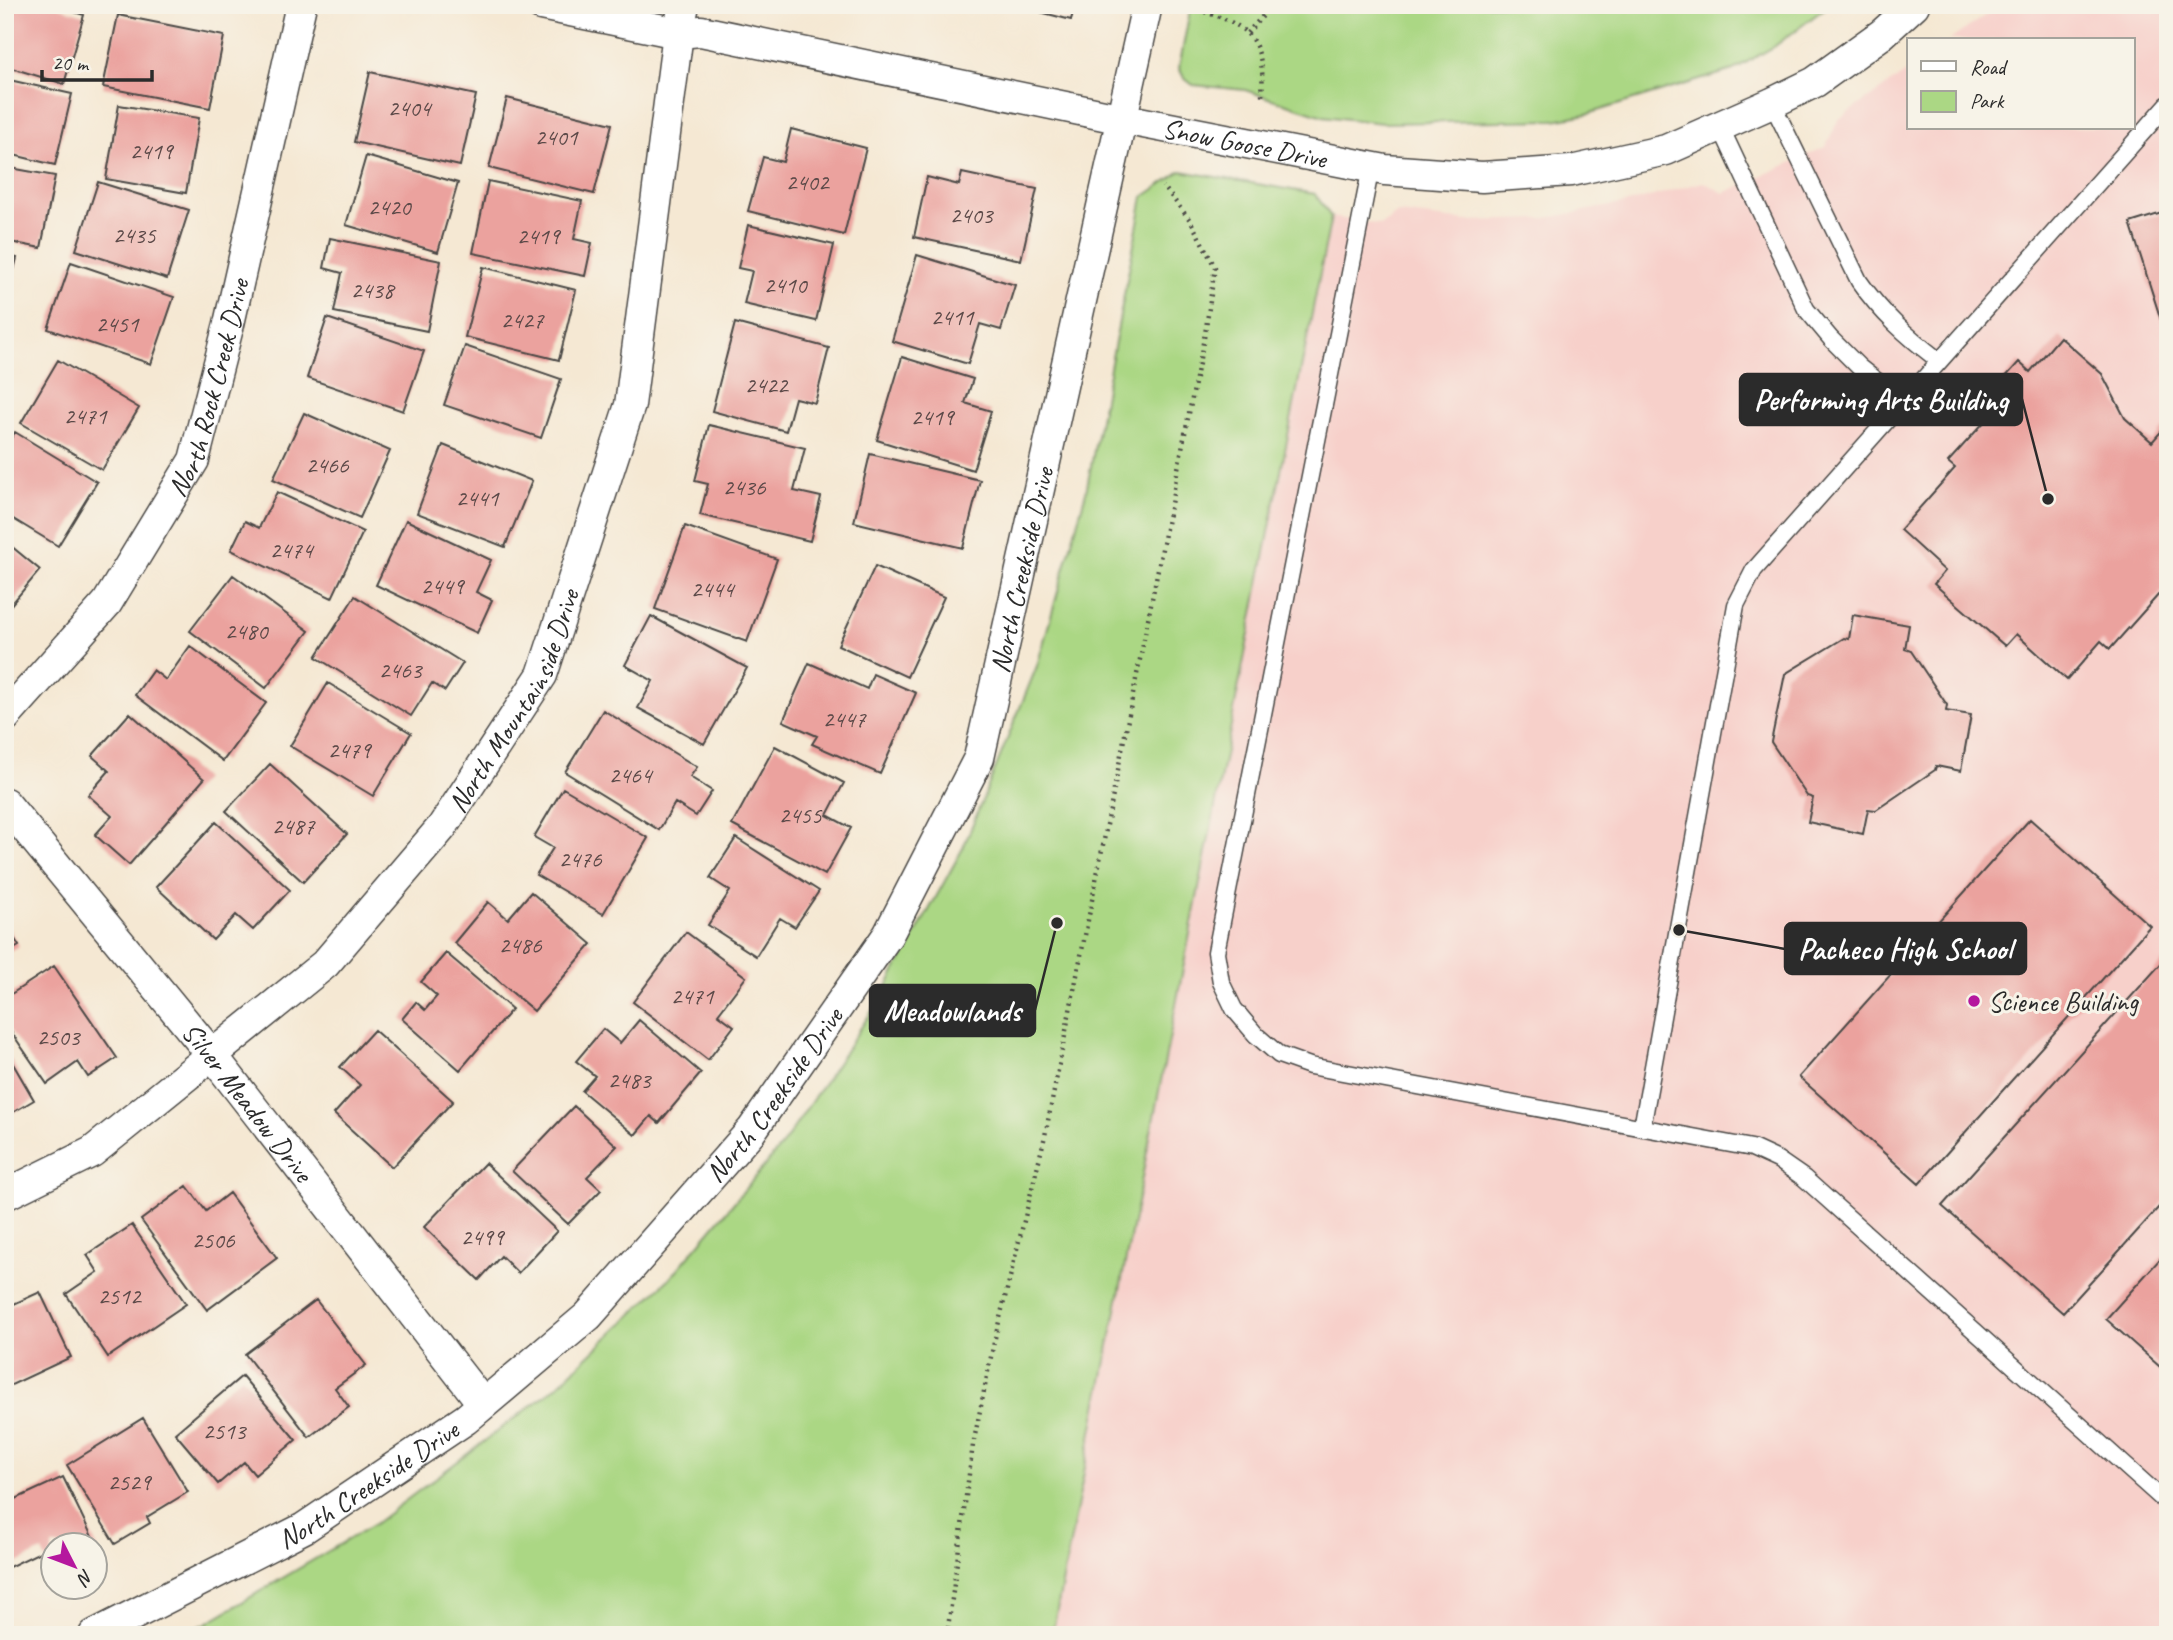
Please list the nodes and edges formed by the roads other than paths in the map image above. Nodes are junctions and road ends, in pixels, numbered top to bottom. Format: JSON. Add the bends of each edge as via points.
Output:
{"nodes":[{"id":1,"x":301,"y":5,"type":"edge"},
{"id":2,"x":541,"y":5,"type":"edge"},
{"id":3,"x":1147,"y":5,"type":"edge"},
{"id":4,"x":1914,"y":5,"type":"edge"},
{"id":5,"x":681,"y":19,"type":"edge"},
{"id":6,"x":1772,"y":103,"type":"junction"},
{"id":7,"x":2168,"y":104,"type":"edge"},
{"id":8,"x":1123,"y":119,"type":"junction"},
{"id":9,"x":1720,"y":126,"type":"junction"},
{"id":10,"x":1371,"y":167,"type":"junction"},
{"id":11,"x":1938,"y":360,"type":"junction"},
{"id":12,"x":1902,"y":401,"type":"junction"},
{"id":13,"x":5,"y":717,"type":"edge"},
{"id":14,"x":5,"y":803,"type":"edge"},
{"id":15,"x":212,"y":1055,"type":"junction"},
{"id":16,"x":1642,"y":1128,"type":"junction"},
{"id":17,"x":5,"y":1195,"type":"edge"},
{"id":18,"x":483,"y":1404,"type":"junction"},
{"id":19,"x":2168,"y":1504,"type":"edge"},
{"id":20,"x":94,"y":1635,"type":"edge"}],
"edges":[{"from":1,"to":13,"type":"street","name":"North Rock Creek Drive","via":[[194,460],[107,603]]},
{"from":2,"to":5,"type":"street","name":"Snow Goose Drive"},
{"from":3,"to":8,"type":"street","name":"North Creekside Drive"},
{"from":4,"to":6,"type":"street","name":"Snow Goose Drive","via":[[1815,82]]},
{"from":5,"to":8,"type":"street","name":"Snow Goose Drive","via":[[701,32]]},
{"from":5,"to":15,"type":"street","name":"North Mountainside Drive","via":[[630,405],[542,675],[442,827],[325,964]]},
{"from":6,"to":9,"type":"street","name":"Snow Goose Drive"},
{"from":6,"to":11,"type":"lane","via":[[1859,281],[1906,335]]},
{"from":7,"to":11,"type":"lane"},
{"from":8,"to":10,"type":"street","name":"Snow Goose Drive"},
{"from":8,"to":18,"type":"street","name":"North Creekside Drive","via":[[979,758],[888,936],[751,1130],[588,1316]]},
{"from":9,"to":10,"type":"street","name":"Snow Goose Drive","via":[[1666,150],[1571,171],[1482,177]]},
{"from":9,"to":12,"type":"lane","via":[[1806,309],[1859,367]]},
{"from":10,"to":16,"type":"lane","via":[[1216,952],[1222,982],[1234,1009],[1256,1035],[1279,1055],[1310,1066]]},
{"from":11,"to":12,"type":"lane"},
{"from":12,"to":16,"type":"lane","via":[[1754,570],[1736,605]]},
{"from":14,"to":15,"type":"street","name":"Silver Meadow Drive"},
{"from":15,"to":17,"type":"street","name":"North Mountainside Drive","via":[[92,1152]]},
{"from":15,"to":18,"type":"street","name":"Silver Meadow Drive"},
{"from":16,"to":19,"type":"lane","via":[[1752,1148],[1795,1172]]},
{"from":18,"to":20,"type":"street","name":"North Creekside Drive","via":[[304,1528]]}]}
